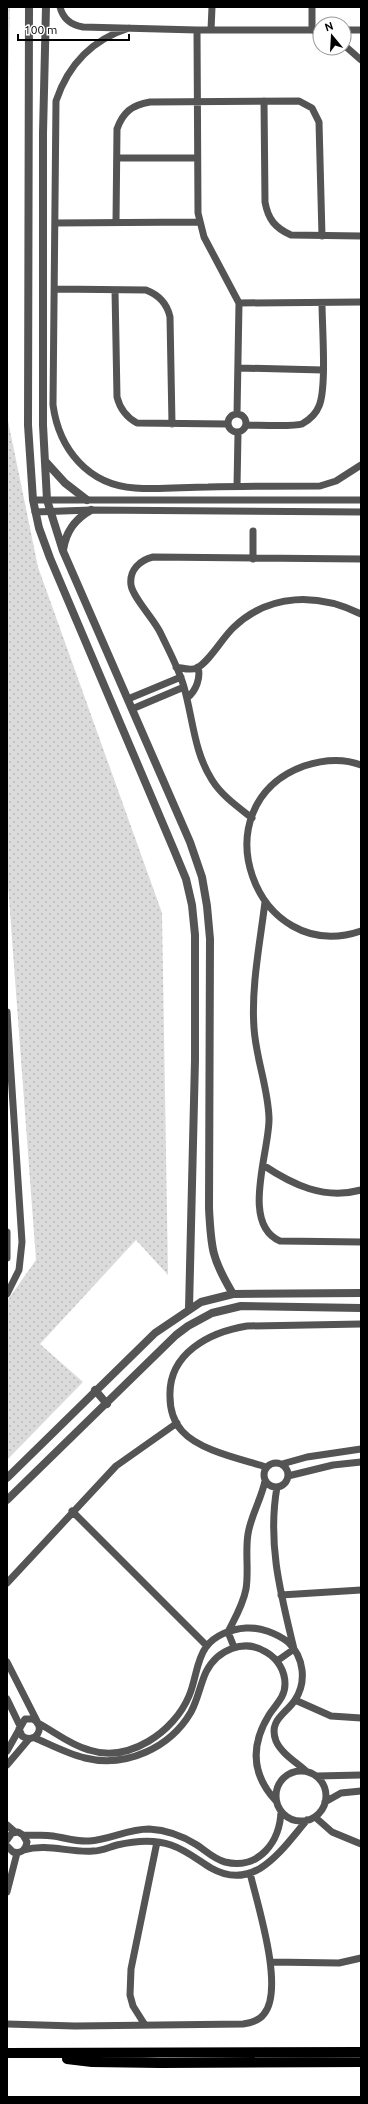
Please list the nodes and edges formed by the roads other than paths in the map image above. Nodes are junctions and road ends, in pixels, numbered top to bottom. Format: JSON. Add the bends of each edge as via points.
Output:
{"nodes":[{"id":1,"x":29,"y":7,"type":"edge"},
{"id":2,"x":46,"y":7,"type":"edge"},
{"id":3,"x":60,"y":7,"type":"edge"},
{"id":4,"x":212,"y":7,"type":"edge"},
{"id":5,"x":129,"y":28,"type":"junction"},
{"id":6,"x":197,"y":30,"type":"junction"},
{"id":7,"x":210,"y":30,"type":"junction"},
{"id":8,"x":312,"y":30,"type":"edge"},
{"id":9,"x":352,"y":52,"type":"edge"},
{"id":10,"x":361,"y":60,"type":"edge"},
{"id":11,"x":197,"y":101,"type":"junction"},
{"id":12,"x":264,"y":101,"type":"junction"},
{"id":13,"x":117,"y":158,"type":"junction"},
{"id":14,"x":196,"y":158,"type":"junction"},
{"id":15,"x":28,"y":212,"type":"junction"},
{"id":16,"x":43,"y":212,"type":"junction"},
{"id":17,"x":116,"y":222,"type":"junction"},
{"id":18,"x":199,"y":222,"type":"junction"},
{"id":19,"x":55,"y":223,"type":"junction"},
{"id":20,"x":322,"y":236,"type":"junction"},
{"id":21,"x":361,"y":236,"type":"edge"},
{"id":22,"x":54,"y":289,"type":"junction"},
{"id":23,"x":115,"y":290,"type":"junction"},
{"id":24,"x":322,"y":302,"type":"junction"},
{"id":25,"x":361,"y":302,"type":"edge"},
{"id":26,"x":239,"y":303,"type":"junction"},
{"id":27,"x":239,"y":368,"type":"junction"},
{"id":28,"x":323,"y":370,"type":"junction"},
{"id":29,"x":237,"y":414,"type":"junction"},
{"id":30,"x":172,"y":424,"type":"junction"},
{"id":31,"x":228,"y":424,"type":"junction"},
{"id":32,"x":247,"y":425,"type":"junction"},
{"id":33,"x":238,"y":433,"type":"junction"},
{"id":34,"x":45,"y":461,"type":"junction"},
{"id":35,"x":361,"y":465,"type":"edge"},
{"id":36,"x":237,"y":486,"type":"junction"},
{"id":37,"x":33,"y":500,"type":"junction"},
{"id":38,"x":47,"y":500,"type":"junction"},
{"id":39,"x":87,"y":500,"type":"junction"},
{"id":40,"x":361,"y":500,"type":"edge"},
{"id":41,"x":91,"y":510,"type":"junction"},
{"id":42,"x":36,"y":512,"type":"junction"},
{"id":43,"x":50,"y":512,"type":"junction"},
{"id":44,"x":361,"y":512,"type":"edge"},
{"id":45,"x":253,"y":531,"type":"dead end"},
{"id":46,"x":63,"y":551,"type":"junction"},
{"id":47,"x":253,"y":559,"type":"junction"},
{"id":48,"x":361,"y":559,"type":"edge"},
{"id":49,"x":361,"y":614,"type":"edge"},
{"id":50,"x":176,"y":667,"type":"junction"},
{"id":51,"x":198,"y":667,"type":"junction"},
{"id":52,"x":180,"y":677,"type":"junction"},
{"id":53,"x":184,"y":687,"type":"junction"},
{"id":54,"x":187,"y":698,"type":"junction"},
{"id":55,"x":128,"y":700,"type":"junction"},
{"id":56,"x":132,"y":709,"type":"junction"},
{"id":57,"x":361,"y":765,"type":"edge"},
{"id":58,"x":252,"y":818,"type":"junction"},
{"id":59,"x":265,"y":902,"type":"junction"},
{"id":60,"x":361,"y":931,"type":"edge"},
{"id":61,"x":7,"y":1012,"type":"edge"},
{"id":62,"x":262,"y":1165,"type":"junction"},
{"id":63,"x":361,"y":1190,"type":"edge"},
{"id":64,"x":7,"y":1232,"type":"edge"},
{"id":65,"x":361,"y":1242,"type":"edge"},
{"id":66,"x":7,"y":1258,"type":"edge"},
{"id":67,"x":361,"y":1293,"type":"edge"},
{"id":68,"x":7,"y":1294,"type":"edge"},
{"id":69,"x":233,"y":1294,"type":"junction"},
{"id":70,"x":361,"y":1308,"type":"edge"},
{"id":71,"x":189,"y":1309,"type":"junction"},
{"id":72,"x":361,"y":1324,"type":"edge"},
{"id":73,"x":95,"y":1390,"type":"junction"},
{"id":74,"x":107,"y":1404,"type":"junction"},
{"id":75,"x":177,"y":1423,"type":"junction"},
{"id":76,"x":361,"y":1449,"type":"edge"},
{"id":77,"x":361,"y":1462,"type":"edge"},
{"id":78,"x":282,"y":1464,"type":"junction"},
{"id":79,"x":266,"y":1467,"type":"junction"},
{"id":80,"x":288,"y":1476,"type":"junction"},
{"id":81,"x":7,"y":1478,"type":"edge"},
{"id":82,"x":265,"y":1481,"type":"junction"},
{"id":83,"x":277,"y":1487,"type":"junction"},
{"id":84,"x":7,"y":1500,"type":"edge"},
{"id":85,"x":72,"y":1511,"type":"junction"},
{"id":86,"x":7,"y":1583,"type":"edge"},
{"id":87,"x":361,"y":1590,"type":"edge"},
{"id":88,"x":281,"y":1595,"type":"junction"},
{"id":89,"x":228,"y":1632,"type":"junction"},
{"id":90,"x":207,"y":1646,"type":"junction"},
{"id":91,"x":234,"y":1647,"type":"junction"},
{"id":92,"x":294,"y":1649,"type":"junction"},
{"id":93,"x":277,"y":1661,"type":"junction"},
{"id":94,"x":7,"y":1662,"type":"edge"},
{"id":95,"x":7,"y":1699,"type":"edge"},
{"id":96,"x":296,"y":1700,"type":"junction"},
{"id":97,"x":175,"y":1718,"type":"junction"},
{"id":98,"x":361,"y":1718,"type":"edge"},
{"id":99,"x":38,"y":1722,"type":"junction"},
{"id":100,"x":182,"y":1724,"type":"junction"},
{"id":101,"x":19,"y":1728,"type":"junction"},
{"id":102,"x":32,"y":1738,"type":"junction"},
{"id":103,"x":7,"y":1751,"type":"edge"},
{"id":104,"x":7,"y":1765,"type":"edge"},
{"id":105,"x":306,"y":1771,"type":"junction"},
{"id":106,"x":361,"y":1775,"type":"edge"},
{"id":107,"x":316,"y":1776,"type":"junction"},
{"id":108,"x":361,"y":1791,"type":"edge"},
{"id":109,"x":276,"y":1801,"type":"junction"},
{"id":110,"x":325,"y":1802,"type":"junction"},
{"id":111,"x":281,"y":1811,"type":"junction"},
{"id":112,"x":315,"y":1817,"type":"junction"},
{"id":113,"x":306,"y":1820,"type":"junction"},
{"id":114,"x":7,"y":1825,"type":"edge"},
{"id":115,"x":15,"y":1832,"type":"junction"},
{"id":116,"x":23,"y":1834,"type":"junction"},
{"id":117,"x":7,"y":1840,"type":"edge"},
{"id":118,"x":82,"y":1842,"type":"junction"},
{"id":119,"x":157,"y":1842,"type":"junction"},
{"id":120,"x":361,"y":1844,"type":"edge"},
{"id":121,"x":7,"y":1846,"type":"edge"},
{"id":122,"x":24,"y":1850,"type":"junction"},
{"id":123,"x":80,"y":1851,"type":"junction"},
{"id":124,"x":17,"y":1853,"type":"junction"},
{"id":125,"x":217,"y":1859,"type":"junction"},
{"id":126,"x":212,"y":1868,"type":"junction"},
{"id":127,"x":250,"y":1873,"type":"junction"},
{"id":128,"x":7,"y":1892,"type":"edge"},
{"id":129,"x":361,"y":1958,"type":"edge"},
{"id":130,"x":271,"y":1962,"type":"junction"},
{"id":131,"x":7,"y":2024,"type":"edge"},
{"id":132,"x":145,"y":2025,"type":"junction"},
{"id":133,"x":361,"y":2052,"type":"edge"},
{"id":134,"x":7,"y":2053,"type":"edge"},
{"id":135,"x":51,"y":2054,"type":"junction"},
{"id":136,"x":361,"y":2062,"type":"edge"}],
"edges":[{"from":1,"to":15,"type":"street"},
{"from":2,"to":16,"type":"street"},
{"from":3,"to":5,"type":"street","via":[[66,19],[78,26]]},
{"from":4,"to":7,"type":"street"},
{"from":5,"to":6,"type":"street"},
{"from":5,"to":19,"type":"street","via":[[103,39],[88,49],[61,85],[56,101]]},
{"from":6,"to":7,"type":"street"},
{"from":6,"to":11,"type":"street"},
{"from":7,"to":8,"type":"street"},
{"from":9,"to":10,"type":"street"},
{"from":11,"to":12,"type":"street"},
{"from":11,"to":13,"type":"street","via":[[150,102],[129,109],[121,118],[117,129]]},
{"from":11,"to":14,"type":"street"},
{"from":12,"to":20,"type":"street","via":[[267,213],[272,223],[280,230],[291,234]]},
{"from":12,"to":20,"type":"street","via":[[299,101],[306,103],[316,114],[319,122]]},
{"from":13,"to":14,"type":"street"},
{"from":13,"to":17,"type":"street"},
{"from":14,"to":18,"type":"street"},
{"from":15,"to":16,"type":"street"},
{"from":15,"to":37,"type":"street","via":[[28,425]]},
{"from":16,"to":34,"type":"street"},
{"from":17,"to":18,"type":"street"},
{"from":17,"to":19,"type":"street"},
{"from":18,"to":26,"type":"street","via":[[204,237]]},
{"from":19,"to":22,"type":"street"},
{"from":20,"to":21,"type":"street"},
{"from":22,"to":23,"type":"street"},
{"from":22,"to":36,"type":"street","via":[[53,405],[60,436],[78,462],[104,480],[134,488]]},
{"from":23,"to":30,"type":"street","via":[[146,290],[159,297],[168,310]]},
{"from":23,"to":30,"type":"street","via":[[118,403],[126,415],[137,423]]},
{"from":24,"to":25,"type":"street"},
{"from":24,"to":26,"type":"street"},
{"from":24,"to":28,"type":"street"},
{"from":26,"to":27,"type":"street"},
{"from":27,"to":28,"type":"street"},
{"from":27,"to":29,"type":"street"},
{"from":28,"to":32,"type":"street","via":[[321,399],[308,420],[300,424]]},
{"from":29,"to":31,"type":"street","via":[[230,417]]},
{"from":29,"to":32,"type":"street","via":[[246,418]]},
{"from":30,"to":31,"type":"street"},
{"from":31,"to":33,"type":"street","via":[[231,430]]},
{"from":32,"to":33,"type":"street"},
{"from":33,"to":36,"type":"street"},
{"from":34,"to":38,"type":"street"},
{"from":34,"to":39,"type":"street","via":[[70,487]]},
{"from":35,"to":36,"type":"street","via":[[336,481],[320,486]]},
{"from":37,"to":38,"type":"street"},
{"from":37,"to":42,"type":"street"},
{"from":38,"to":39,"type":"street"},
{"from":38,"to":43,"type":"street"},
{"from":39,"to":40,"type":"street"},
{"from":41,"to":43,"type":"street"},
{"from":41,"to":44,"type":"street"},
{"from":41,"to":46,"type":"street","via":[[71,526]]},
{"from":42,"to":43,"type":"street"},
{"from":42,"to":71,"type":"street","via":[[65,596],[174,850],[186,880],[192,905],[195,935],[195,1060]]},
{"from":43,"to":46,"type":"street"},
{"from":45,"to":47,"type":"street"},
{"from":46,"to":55,"type":"street"},
{"from":47,"to":48,"type":"street"},
{"from":47,"to":50,"type":"street","via":[[153,557],[145,559],[134,570],[131,577],[133,592],[160,632]]},
{"from":49,"to":51,"type":"street","via":[[342,604],[320,599],[296,599],[274,604],[252,613],[234,627]]},
{"from":50,"to":51,"type":"street","via":[[190,670]]},
{"from":50,"to":52,"type":"street"},
{"from":51,"to":54,"type":"street","via":[[197,683]]},
{"from":52,"to":53,"type":"street"},
{"from":52,"to":55,"type":"street"},
{"from":53,"to":54,"type":"street"},
{"from":53,"to":56,"type":"street"},
{"from":54,"to":58,"type":"street","via":[[196,742],[204,765],[223,794]]},
{"from":55,"to":56,"type":"street"},
{"from":56,"to":69,"type":"street","via":[[190,842],[202,876],[208,906],[211,1243],[219,1271]]},
{"from":57,"to":58,"type":"street","via":[[337,760],[315,762],[294,770],[276,782],[262,799]]},
{"from":58,"to":59,"type":"street","via":[[246,852],[254,885]]},
{"from":59,"to":60,"type":"street","via":[[294,926],[312,933],[332,936]]},
{"from":59,"to":62,"type":"street","via":[[254,1009],[255,1044],[268,1101],[269,1120]]},
{"from":61,"to":68,"type":"street","via":[[22,1242],[19,1270]]},
{"from":62,"to":63,"type":"street","via":[[296,1185],[314,1191],[334,1193]]},
{"from":62,"to":65,"type":"street","via":[[259,1184],[262,1217],[265,1229],[273,1238],[280,1241]]},
{"from":64,"to":66,"type":"street"},
{"from":67,"to":69,"type":"street"},
{"from":69,"to":71,"type":"street","via":[[201,1302]]},
{"from":70,"to":74,"type":"street","via":[[241,1306],[212,1313],[176,1335]]},
{"from":71,"to":73,"type":"street","via":[[155,1333]]},
{"from":72,"to":75,"type":"street","via":[[247,1326],[217,1333],[190,1349],[172,1375],[170,1407]]},
{"from":73,"to":74,"type":"street"},
{"from":73,"to":81,"type":"street"},
{"from":74,"to":84,"type":"street"},
{"from":75,"to":79,"type":"street","via":[[182,1431],[199,1443]]},
{"from":75,"to":85,"type":"street","via":[[116,1466]]},
{"from":76,"to":78,"type":"street","via":[[306,1457]]},
{"from":77,"to":80,"type":"street","via":[[333,1465]]},
{"from":78,"to":79,"type":"street","via":[[272,1463]]},
{"from":78,"to":80,"type":"street","via":[[287,1469]]},
{"from":79,"to":82,"type":"street","via":[[263,1476]]},
{"from":80,"to":83,"type":"street","via":[[283,1485]]},
{"from":82,"to":83,"type":"street","via":[[272,1487]]},
{"from":82,"to":89,"type":"street","via":[[248,1534],[246,1588],[239,1611]]},
{"from":83,"to":88,"type":"street","via":[[273,1507],[274,1552]]},
{"from":85,"to":86,"type":"street"},
{"from":85,"to":90,"type":"street"},
{"from":87,"to":88,"type":"street"},
{"from":88,"to":92,"type":"street"},
{"from":89,"to":90,"type":"street"},
{"from":89,"to":91,"type":"street"},
{"from":89,"to":92,"type":"street","via":[[249,1628],[264,1630],[279,1636]]},
{"from":90,"to":97,"type":"street","via":[[201,1656],[188,1698]]},
{"from":91,"to":93,"type":"street","via":[[253,1646],[270,1654]]},
{"from":91,"to":100,"type":"street","via":[[220,1654],[210,1665],[193,1708]]},
{"from":92,"to":93,"type":"street"},
{"from":92,"to":96,"type":"street","via":[[299,1658],[303,1679]]},
{"from":93,"to":109,"type":"street","via":[[284,1676],[284,1693],[265,1723],[256,1754],[260,1778]]},
{"from":94,"to":99,"type":"street"},
{"from":95,"to":101,"type":"street"},
{"from":96,"to":98,"type":"street","via":[[330,1716]]},
{"from":96,"to":105,"type":"street","via":[[276,1721],[276,1739],[280,1748]]},
{"from":97,"to":99,"type":"street","via":[[147,1742],[124,1751],[107,1753],[75,1745]]},
{"from":97,"to":100,"type":"street"},
{"from":99,"to":101,"type":"street","via":[[25,1719]]},
{"from":99,"to":102,"type":"street","via":[[39,1734]]},
{"from":100,"to":102,"type":"street","via":[[168,1739],[154,1748],[140,1755],[119,1760],[86,1758]]},
{"from":101,"to":102,"type":"street","via":[[22,1736]]},
{"from":101,"to":103,"type":"street"},
{"from":102,"to":104,"type":"street"},
{"from":105,"to":107,"type":"street"},
{"from":105,"to":109,"type":"street","via":[[285,1776],[278,1785]]},
{"from":106,"to":107,"type":"street"},
{"from":107,"to":110,"type":"street","via":[[325,1790]]},
{"from":108,"to":110,"type":"street","via":[[341,1793]]},
{"from":109,"to":111,"type":"street"},
{"from":110,"to":112,"type":"street"},
{"from":111,"to":113,"type":"street","via":[[295,1820]]},
{"from":111,"to":125,"type":"street","via":[[277,1835],[262,1854],[243,1862],[225,1862]]},
{"from":112,"to":113,"type":"street"},
{"from":112,"to":120,"type":"street","via":[[332,1832]]},
{"from":113,"to":127,"type":"street","via":[[274,1860]]},
{"from":114,"to":115,"type":"street"},
{"from":115,"to":116,"type":"street"},
{"from":115,"to":117,"type":"street","via":[[9,1835]]},
{"from":116,"to":118,"type":"street","via":[[46,1835]]},
{"from":116,"to":122,"type":"street","via":[[27,1842]]},
{"from":118,"to":123,"type":"street"},
{"from":118,"to":125,"type":"street","via":[[138,1830],[156,1830],[190,1840]]},
{"from":119,"to":123,"type":"street","via":[[133,1842],[100,1850]]},
{"from":119,"to":126,"type":"street","via":[[184,1850]]},
{"from":119,"to":132,"type":"street","via":[[131,1969],[130,1995],[133,2006]]},
{"from":121,"to":124,"type":"street"},
{"from":122,"to":123,"type":"street","via":[[45,1847]]},
{"from":122,"to":124,"type":"street"},
{"from":124,"to":128,"type":"street"},
{"from":125,"to":126,"type":"street"},
{"from":126,"to":127,"type":"street","via":[[230,1874]]},
{"from":127,"to":130,"type":"street"},
{"from":129,"to":130,"type":"street","via":[[339,1963]]},
{"from":130,"to":132,"type":"street","via":[[269,2006],[259,2019],[243,2024]]},
{"from":131,"to":132,"type":"street"},
{"from":133,"to":135,"type":"main road"},
{"from":134,"to":135,"type":"main road"},
{"from":135,"to":136,"type":"main road","via":[[71,2060],[92,2062]]}]}
